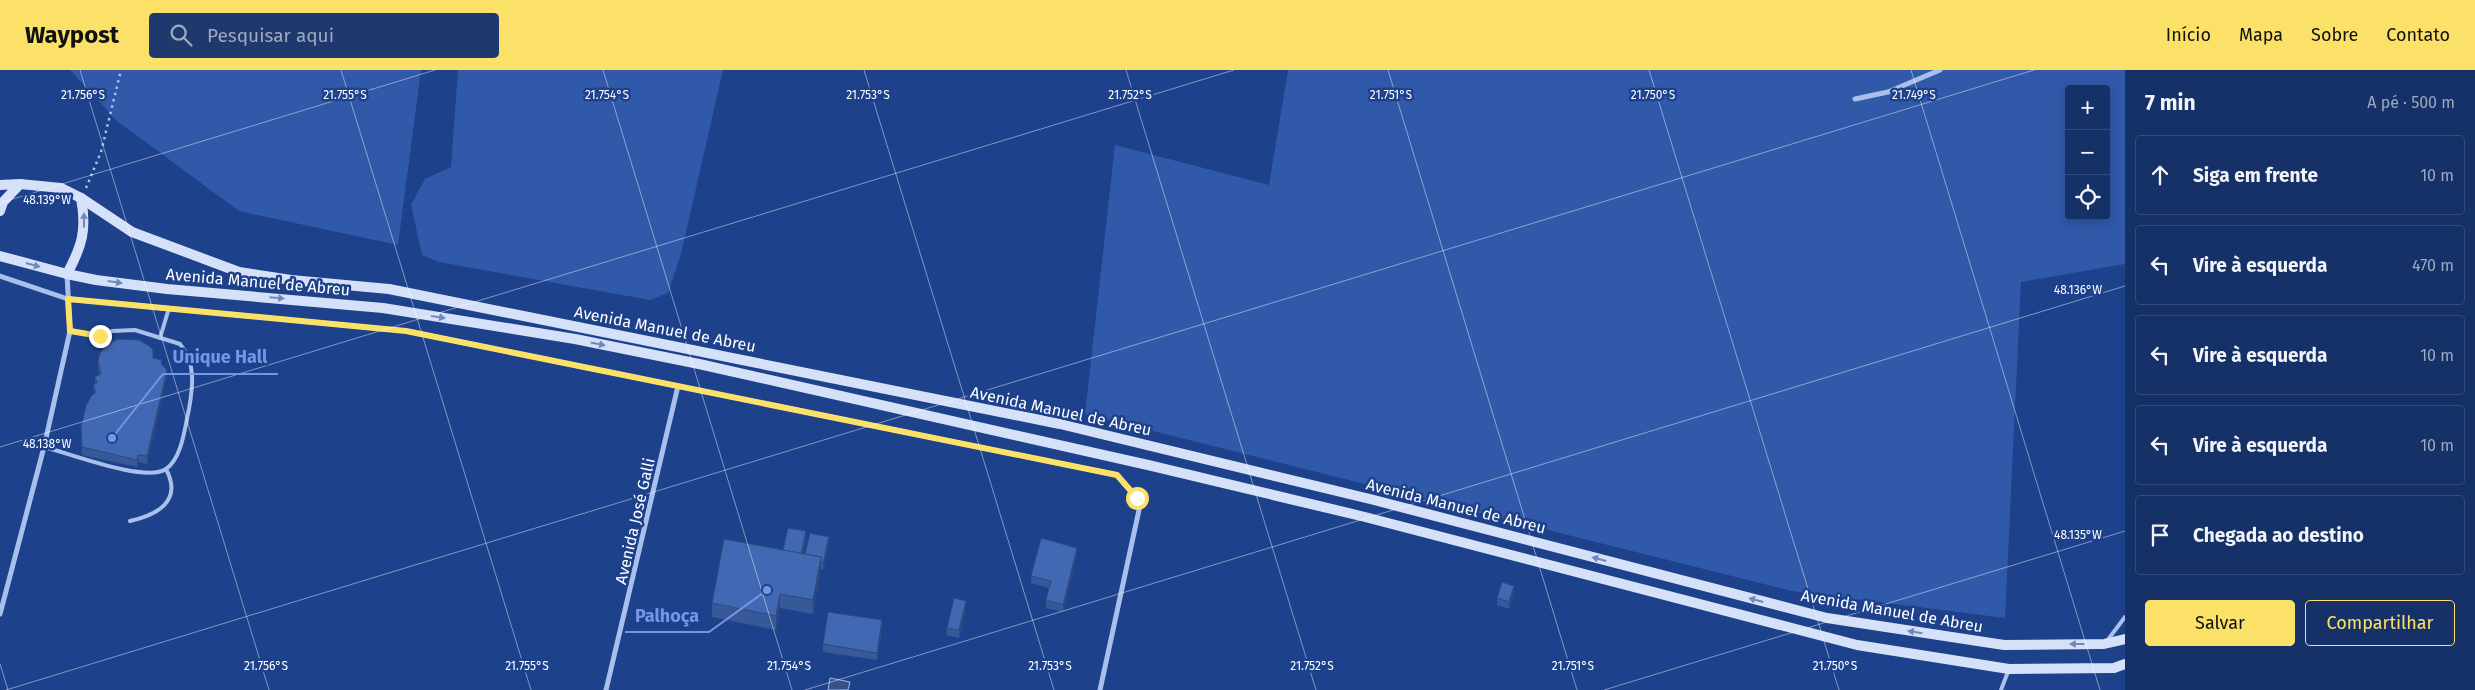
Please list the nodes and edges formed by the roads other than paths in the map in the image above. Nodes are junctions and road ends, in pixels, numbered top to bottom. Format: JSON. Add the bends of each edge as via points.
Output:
{"nodes":[{"id":1,"x":1940,"y":70,"type":"edge"},
{"id":2,"x":1855,"y":99,"type":"dead end"},
{"id":3,"x":20,"y":184,"type":"junction"},
{"id":4,"x":0,"y":186,"type":"edge"},
{"id":5,"x":82,"y":198,"type":"junction"},
{"id":6,"x":0,"y":211,"type":"edge"},
{"id":7,"x":0,"y":247,"type":"edge"},
{"id":8,"x":3,"y":257,"type":"edge"},
{"id":9,"x":67,"y":274,"type":"junction"},
{"id":10,"x":0,"y":276,"type":"edge"},
{"id":11,"x":68,"y":299,"type":"junction"},
{"id":12,"x":169,"y":308,"type":"junction"},
{"id":13,"x":70,"y":331,"type":"junction"},
{"id":14,"x":160,"y":338,"type":"junction"},
{"id":15,"x":678,"y":386,"type":"junction"},
{"id":16,"x":44,"y":446,"type":"junction"},
{"id":17,"x":166,"y":469,"type":"junction"},
{"id":18,"x":130,"y":521,"type":"dead end"},
{"id":19,"x":0,"y":614,"type":"edge"},
{"id":20,"x":2125,"y":617,"type":"edge"},
{"id":21,"x":2125,"y":639,"type":"edge"},
{"id":22,"x":2104,"y":644,"type":"junction"},
{"id":23,"x":2125,"y":664,"type":"edge"},
{"id":24,"x":2009,"y":669,"type":"junction"},
{"id":25,"x":606,"y":690,"type":"edge"},
{"id":26,"x":1100,"y":690,"type":"edge"},
{"id":27,"x":2001,"y":690,"type":"edge"}],
"edges":[{"from":1,"to":2,"type":"street","via":[[1888,92]]},
{"from":3,"to":4,"type":"main road","name":"Avenida Manuel de Abreu"},
{"from":3,"to":5,"type":"main road","name":"Avenida Manuel de Abreu","via":[[61,188]]},
{"from":3,"to":6,"type":"main road","via":[[3,202]]},
{"from":9,"to":5,"type":"main road","one_way":true,"via":[[81,248]]},
{"from":22,"to":5,"type":"main road","name":"Avenida Manuel de Abreu","one_way":true,"via":[[2004,645],[1827,618],[1374,500],[1060,424],[389,289],[239,272],[132,232]]},
{"from":7,"to":8,"type":"main road"},
{"from":8,"to":9,"type":"main road","name":"Avenida Manuel de Abreu","one_way":true},
{"from":9,"to":11,"type":"street"},
{"from":9,"to":24,"type":"main road","name":"Avenida Manuel de Abreu","one_way":true,"via":[[167,289],[383,308],[575,339],[699,364],[1365,517],[1857,645]]},
{"from":10,"to":11,"type":"street"},
{"from":11,"to":12,"type":"street"},
{"from":11,"to":13,"type":"street"},
{"from":12,"to":14,"type":"lane"},
{"from":12,"to":15,"type":"street","via":[[406,331]]},
{"from":13,"to":14,"type":"lane","via":[[100,336],[116,330],[135,330]]},
{"from":13,"to":16,"type":"street"},
{"from":14,"to":17,"type":"lane","via":[[180,344],[193,369],[186,424],[177,454]]},
{"from":15,"to":25,"type":"street","name":"Avenida José Galli"},
{"from":15,"to":26,"type":"street","via":[[1117,475],[1137,498],[1139,510]]},
{"from":16,"to":17,"type":"lane","via":[[139,473],[153,474]]},
{"from":16,"to":19,"type":"street"},
{"from":17,"to":18,"type":"lane","via":[[171,477],[166,506],[145,518]]},
{"from":20,"to":22,"type":"lane"},
{"from":21,"to":22,"type":"main road","name":"Avenida Manuel de Abreu"},
{"from":23,"to":24,"type":"main road","name":"Avenida Manuel de Abreu","via":[[2114,668]]},
{"from":24,"to":27,"type":"lane"}]}
